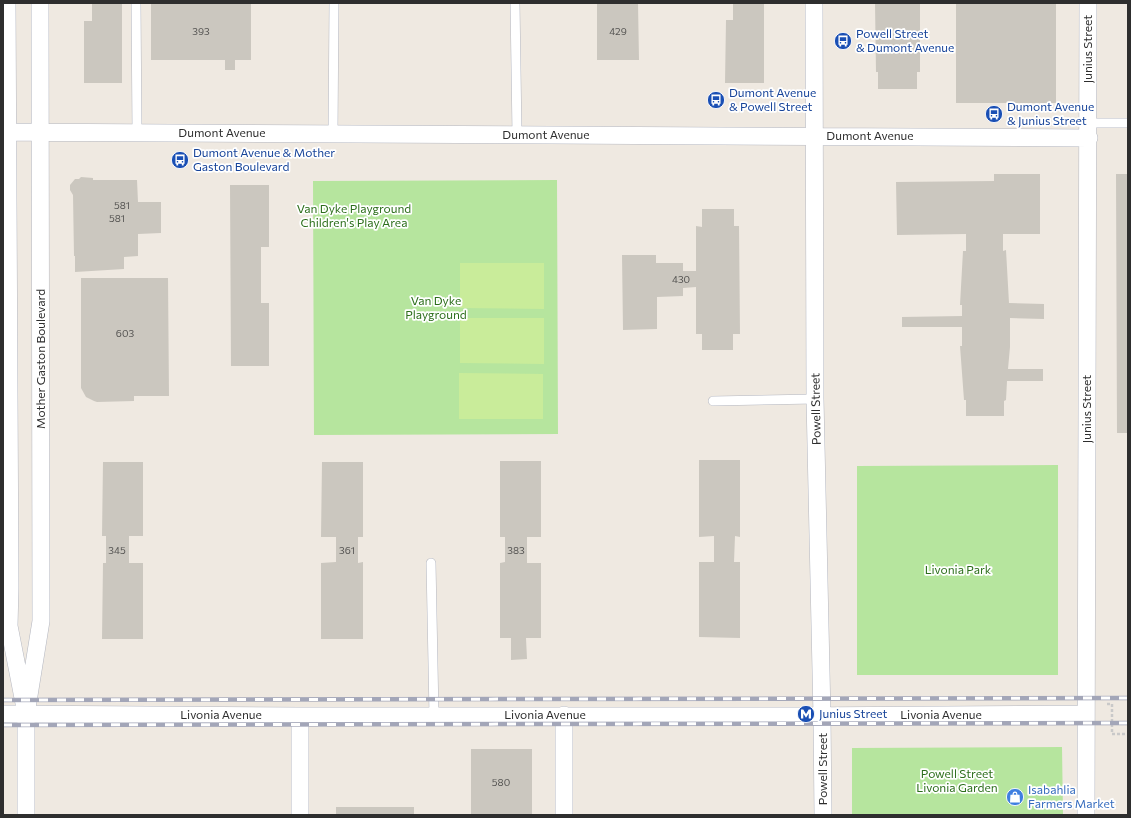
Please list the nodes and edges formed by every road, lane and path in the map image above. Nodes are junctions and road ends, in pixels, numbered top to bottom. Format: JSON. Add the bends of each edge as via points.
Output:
{"nodes":[{"id":1,"x":7,"y":3,"type":"edge"},
{"id":2,"x":40,"y":3,"type":"edge"},
{"id":3,"x":136,"y":3,"type":"edge"},
{"id":4,"x":334,"y":3,"type":"edge"},
{"id":5,"x":515,"y":3,"type":"edge"},
{"id":6,"x":814,"y":3,"type":"edge"},
{"id":7,"x":1088,"y":3,"type":"edge"},
{"id":8,"x":1128,"y":123,"type":"edge"},
{"id":9,"x":1089,"y":130,"type":"junction"},
{"id":10,"x":5,"y":132,"type":"edge"},
{"id":11,"x":40,"y":132,"type":"junction"},
{"id":12,"x":137,"y":132,"type":"junction"},
{"id":13,"x":333,"y":134,"type":"junction"},
{"id":14,"x":517,"y":134,"type":"junction"},
{"id":15,"x":814,"y":136,"type":"junction"},
{"id":16,"x":815,"y":399,"type":"junction"},
{"id":17,"x":713,"y":401,"type":"dead end"},
{"id":18,"x":432,"y":563,"type":"dead end"},
{"id":19,"x":1107,"y":704,"type":"dead end"},
{"id":20,"x":3,"y":714,"type":"edge"},
{"id":21,"x":26,"y":714,"type":"junction"},
{"id":22,"x":1086,"y":714,"type":"junction"},
{"id":23,"x":434,"y":715,"type":"junction"},
{"id":24,"x":564,"y":715,"type":"junction"},
{"id":25,"x":300,"y":716,"type":"junction"},
{"id":26,"x":822,"y":716,"type":"junction"},
{"id":27,"x":1128,"y":734,"type":"edge"},
{"id":28,"x":26,"y":815,"type":"edge"},
{"id":29,"x":300,"y":815,"type":"edge"},
{"id":30,"x":564,"y":815,"type":"edge"},
{"id":31,"x":823,"y":815,"type":"edge"},
{"id":32,"x":1086,"y":815,"type":"edge"}],
"edges":[{"from":1,"to":10,"type":"street","name":"Mother Gaston Boulevard"},
{"from":2,"to":11,"type":"street","name":"Mother Gaston Boulevard"},
{"from":3,"to":12,"type":"lane"},
{"from":4,"to":13,"type":"lane"},
{"from":5,"to":14,"type":"lane"},
{"from":6,"to":15,"type":"street","name":"Powell Street"},
{"from":7,"to":9,"type":"street","name":"Junius Street"},
{"from":8,"to":9,"type":"lane"},
{"from":9,"to":15,"type":"street","name":"Dumont Avenue"},
{"from":9,"to":22,"type":"street","name":"Junius Street"},
{"from":10,"to":11,"type":"street","name":"Dumont Avenue"},
{"from":10,"to":21,"type":"street","name":"Mother Gaston Boulevard","via":[[9,626]]},
{"from":11,"to":12,"type":"street","name":"Dumont Avenue"},
{"from":11,"to":21,"type":"street","name":"Mother Gaston Boulevard","via":[[41,621]]},
{"from":12,"to":13,"type":"street","name":"Dumont Avenue"},
{"from":13,"to":14,"type":"street","name":"Dumont Avenue"},
{"from":14,"to":15,"type":"street","name":"Dumont Avenue"},
{"from":15,"to":16,"type":"street","name":"Powell Street"},
{"from":16,"to":17,"type":"lane"},
{"from":16,"to":26,"type":"street","name":"Powell Street"},
{"from":18,"to":23,"type":"lane"},
{"from":19,"to":27,"type":"path","via":[[1112,704],[1112,734]]},
{"from":20,"to":21,"type":"street","name":"Livonia Avenue"},
{"from":21,"to":25,"type":"street","name":"Livonia Avenue"},
{"from":21,"to":28,"type":"street","name":"Mother Gaston Boulevard"},
{"from":22,"to":26,"type":"street","name":"Livonia Avenue"},
{"from":22,"to":32,"type":"street","name":"Junius Street"},
{"from":23,"to":24,"type":"street","name":"Livonia Avenue"},
{"from":23,"to":25,"type":"street","name":"Livonia Avenue"},
{"from":24,"to":26,"type":"street","name":"Livonia Avenue"},
{"from":24,"to":30,"type":"street"},
{"from":25,"to":29,"type":"street"},
{"from":26,"to":31,"type":"street","name":"Powell Street"}]}
